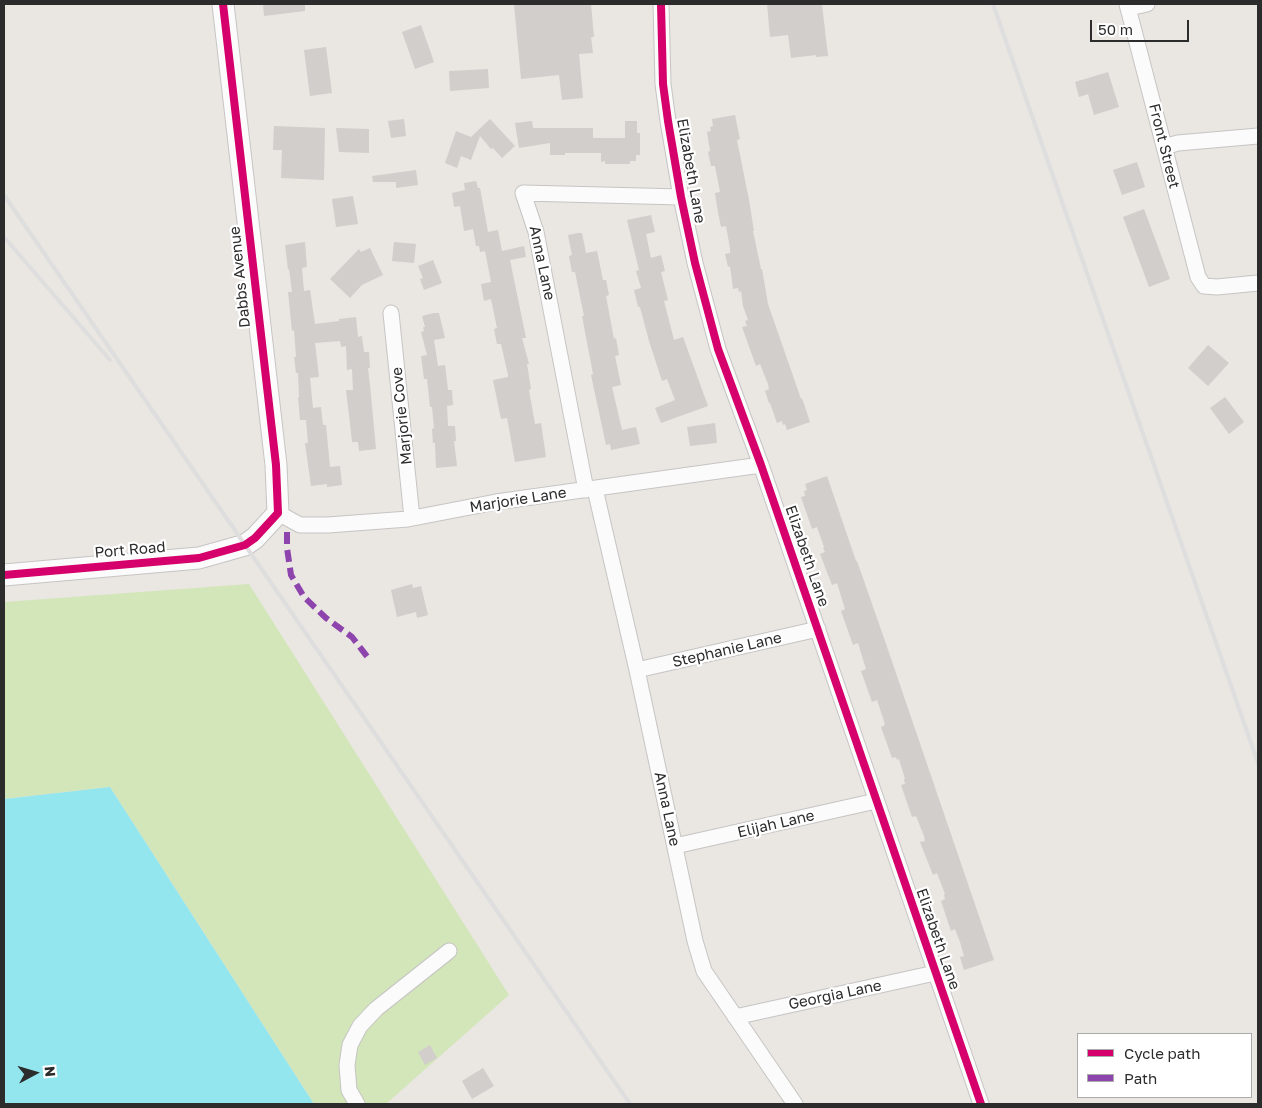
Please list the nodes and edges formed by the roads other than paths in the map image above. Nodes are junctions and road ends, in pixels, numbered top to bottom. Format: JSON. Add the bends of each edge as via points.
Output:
{"nodes":[{"id":1,"x":223,"y":4,"type":"edge"},
{"id":2,"x":661,"y":4,"type":"edge"},
{"id":3,"x":1147,"y":4,"type":"edge"},
{"id":4,"x":1128,"y":6,"type":"edge"},
{"id":5,"x":1258,"y":136,"type":"edge"},
{"id":6,"x":1164,"y":147,"type":"junction"},
{"id":7,"x":681,"y":198,"type":"junction"},
{"id":8,"x":1258,"y":283,"type":"edge"},
{"id":9,"x":391,"y":313,"type":"dead end"},
{"id":10,"x":761,"y":465,"type":"junction"},
{"id":11,"x":591,"y":489,"type":"junction"},
{"id":12,"x":278,"y":513,"type":"junction"},
{"id":13,"x":412,"y":518,"type":"junction"},
{"id":14,"x":4,"y":575,"type":"edge"},
{"id":15,"x":818,"y":630,"type":"junction"},
{"id":16,"x":637,"y":670,"type":"junction"},
{"id":17,"x":876,"y":801,"type":"junction"},
{"id":18,"x":675,"y":846,"type":"junction"},
{"id":19,"x":449,"y":951,"type":"dead end"},
{"id":20,"x":935,"y":973,"type":"junction"},
{"id":21,"x":735,"y":1017,"type":"junction"},
{"id":22,"x":356,"y":1104,"type":"edge"},
{"id":23,"x":795,"y":1104,"type":"edge"},
{"id":24,"x":981,"y":1104,"type":"edge"}],
"edges":[{"from":1,"to":12,"type":"street","name":"Dabbs Avenue","via":[[276,465]]},
{"from":2,"to":7,"type":"street","name":"Elizabeth Lane","via":[[663,84]]},
{"from":3,"to":4,"type":"street"},
{"from":4,"to":6,"type":"street","name":"Front Street"},
{"from":5,"to":6,"type":"street"},
{"from":6,"to":8,"type":"street","name":"Front Street","via":[[1198,277],[1204,286]]},
{"from":7,"to":10,"type":"street","name":"Elizabeth Lane","via":[[718,348]]},
{"from":7,"to":11,"type":"street","name":"Anna Lane","via":[[523,193],[536,232]]},
{"from":9,"to":13,"type":"street","name":"Marjorie Cove"},
{"from":10,"to":11,"type":"street","name":"Marjorie Lane"},
{"from":10,"to":15,"type":"street","name":"Elizabeth Lane"},
{"from":11,"to":13,"type":"street","name":"Marjorie Lane"},
{"from":11,"to":16,"type":"street","name":"Anna Lane"},
{"from":12,"to":13,"type":"street","name":"Marjorie Lane","via":[[300,525]]},
{"from":12,"to":14,"type":"street","name":"Port Road","via":[[245,545],[199,558]]},
{"from":15,"to":16,"type":"street","name":"Stephanie Lane"},
{"from":15,"to":17,"type":"street","name":"Elizabeth Lane"},
{"from":16,"to":18,"type":"street","name":"Anna Lane"},
{"from":17,"to":18,"type":"street","name":"Elijah Lane"},
{"from":17,"to":20,"type":"street","name":"Elizabeth Lane"},
{"from":18,"to":21,"type":"street","name":"Anna Lane","via":[[704,971]]},
{"from":19,"to":22,"type":"street","via":[[376,1009],[360,1026],[350,1045],[347,1065],[349,1090]]},
{"from":20,"to":21,"type":"street","name":"Georgia Lane"},
{"from":20,"to":24,"type":"street","name":"Elizabeth Lane"},
{"from":21,"to":23,"type":"street","name":"Anna Lane"}]}
